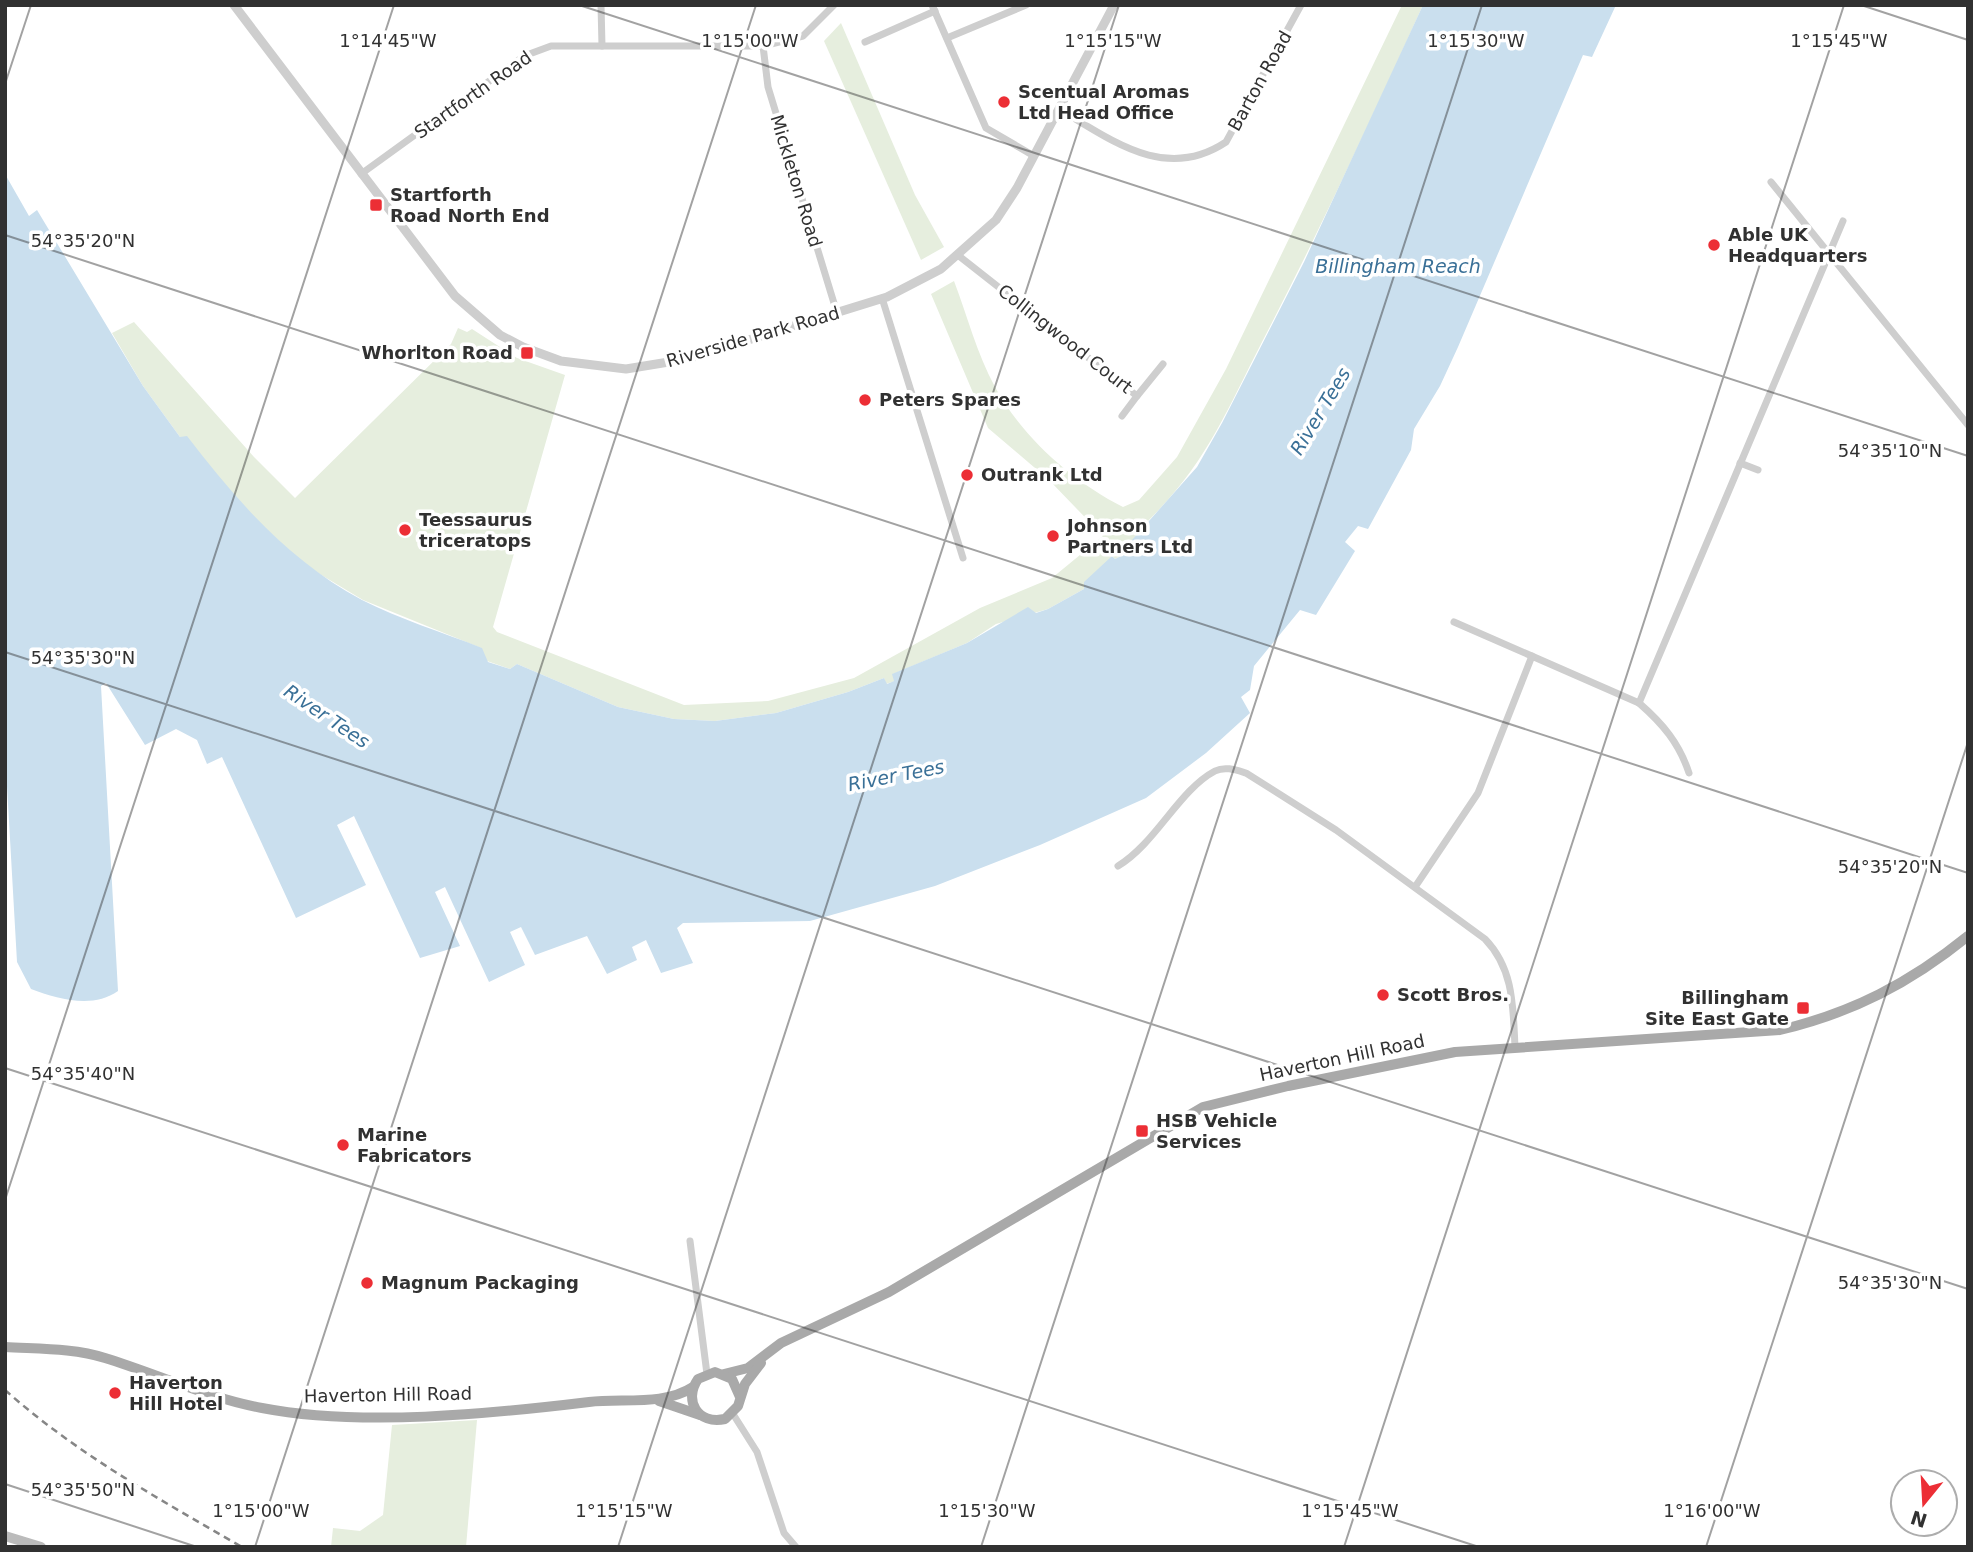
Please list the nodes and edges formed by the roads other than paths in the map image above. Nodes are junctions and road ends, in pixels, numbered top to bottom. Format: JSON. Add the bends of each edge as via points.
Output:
{"nodes":[{"id":1,"x":234,"y":5,"type":"edge"},
{"id":2,"x":601,"y":5,"type":"edge"},
{"id":3,"x":834,"y":5,"type":"edge"},
{"id":4,"x":1026,"y":5,"type":"edge"},
{"id":5,"x":1114,"y":5,"type":"edge"},
{"id":6,"x":1301,"y":5,"type":"edge"},
{"id":7,"x":934,"y":8,"type":"edge"},
{"id":8,"x":1010,"y":8,"type":"edge"},
{"id":9,"x":947,"y":38,"type":"junction"},
{"id":10,"x":865,"y":42,"type":"dead end"},
{"id":11,"x":601,"y":46,"type":"junction"},
{"id":12,"x":763,"y":46,"type":"junction"},
{"id":13,"x":1059,"y":109,"type":"junction"},
{"id":14,"x":1034,"y":156,"type":"junction"},
{"id":15,"x":361,"y":174,"type":"junction"},
{"id":16,"x":1771,"y":182,"type":"dead end"},
{"id":17,"x":1843,"y":220,"type":"dead end"},
{"id":18,"x":1829,"y":253,"type":"junction"},
{"id":19,"x":959,"y":256,"type":"junction"},
{"id":20,"x":1823,"y":267,"type":"junction"},
{"id":21,"x":1843,"y":270,"type":"junction"},
{"id":22,"x":882,"y":298,"type":"junction"},
{"id":23,"x":837,"y":313,"type":"junction"},
{"id":24,"x":1163,"y":364,"type":"dead end"},
{"id":25,"x":1138,"y":396,"type":"junction"},
{"id":26,"x":1122,"y":416,"type":"dead end"},
{"id":27,"x":1968,"y":425,"type":"edge"},
{"id":28,"x":1740,"y":463,"type":"junction"},
{"id":29,"x":1758,"y":470,"type":"dead end"},
{"id":30,"x":963,"y":558,"type":"dead end"},
{"id":31,"x":1454,"y":622,"type":"dead end"},
{"id":32,"x":1532,"y":656,"type":"junction"},
{"id":33,"x":1639,"y":703,"type":"junction"},
{"id":34,"x":1689,"y":773,"type":"dead end"},
{"id":35,"x":1118,"y":866,"type":"dead end"},
{"id":36,"x":1415,"y":887,"type":"junction"},
{"id":37,"x":1968,"y":936,"type":"edge"},
{"id":38,"x":1515,"y":1047,"type":"junction"},
{"id":39,"x":690,"y":1241,"type":"dead end"},
{"id":40,"x":5,"y":1347,"type":"edge"},
{"id":41,"x":765,"y":1356,"type":"junction"},
{"id":42,"x":707,"y":1374,"type":"junction"},
{"id":43,"x":724,"y":1374,"type":"junction"},
{"id":44,"x":693,"y":1387,"type":"junction"},
{"id":45,"x":740,"y":1397,"type":"junction"},
{"id":46,"x":654,"y":1399,"type":"junction"},
{"id":47,"x":733,"y":1414,"type":"junction"},
{"id":48,"x":700,"y":1415,"type":"junction"},
{"id":49,"x":5,"y":1536,"type":"edge"},
{"id":50,"x":41,"y":1547,"type":"edge"},
{"id":51,"x":796,"y":1547,"type":"edge"}],
"edges":[{"from":1,"to":15,"type":"street","name":"Riverside Park Road"},
{"from":2,"to":11,"type":"street"},
{"from":3,"to":12,"type":"street","name":"Startforth Road","via":[[803,36]]},
{"from":4,"to":8,"type":"street"},
{"from":5,"to":13,"type":"street","name":"Riverside Park Road"},
{"from":6,"to":13,"type":"street","name":"Barton Road","via":[[1226,142],[1206,156],[1185,161],[1146,156]]},
{"from":7,"to":9,"type":"street"},
{"from":7,"to":10,"type":"street"},
{"from":8,"to":9,"type":"street"},
{"from":9,"to":14,"type":"street","via":[[986,128]]},
{"from":11,"to":12,"type":"street","name":"Startforth Road"},
{"from":11,"to":15,"type":"street","name":"Startforth Road","via":[[551,46],[524,56]]},
{"from":12,"to":23,"type":"street","name":"Mickleton Road","via":[[768,87]]},
{"from":13,"to":14,"type":"street","name":"Riverside Park Road"},
{"from":14,"to":19,"type":"street","name":"Riverside Park Road","via":[[996,220]]},
{"from":15,"to":23,"type":"street","name":"Riverside Park Road","via":[[455,296],[500,335],[561,361],[626,369],[687,359]]},
{"from":16,"to":18,"type":"street"},
{"from":17,"to":18,"type":"street"},
{"from":18,"to":20,"type":"street"},
{"from":18,"to":21,"type":"street"},
{"from":19,"to":22,"type":"street","name":"Riverside Park Road","via":[[941,270]]},
{"from":19,"to":25,"type":"street","name":"Collingwood Court"},
{"from":20,"to":21,"type":"street"},
{"from":20,"to":28,"type":"street"},
{"from":21,"to":27,"type":"street"},
{"from":22,"to":23,"type":"street","name":"Riverside Park Road"},
{"from":22,"to":30,"type":"street"},
{"from":24,"to":25,"type":"street","name":"Collingwood Court"},
{"from":25,"to":26,"type":"street"},
{"from":28,"to":29,"type":"street"},
{"from":28,"to":33,"type":"street"},
{"from":31,"to":32,"type":"street"},
{"from":32,"to":33,"type":"street"},
{"from":32,"to":36,"type":"street","via":[[1478,793]]},
{"from":33,"to":34,"type":"street","via":[[1681,749]]},
{"from":35,"to":36,"type":"street","via":[[1135,856],[1198,785],[1215,771],[1230,768],[1246,773],[1325,823]]},
{"from":36,"to":38,"type":"street","via":[[1499,953],[1511,990]]},
{"from":37,"to":38,"type":"main road","name":"Haverton Hill Road","via":[[1893,989],[1813,1022],[1744,1035]]},
{"from":38,"to":41,"type":"main road","name":"Haverton Hill Road","via":[[1455,1052],[1203,1107],[889,1292],[781,1343]]},
{"from":39,"to":42,"type":"street"},
{"from":40,"to":46,"type":"main road","name":"Haverton Hill Road","via":[[103,1357],[269,1410],[342,1417]]},
{"from":41,"to":43,"type":"main road","name":"Haverton Hill Road"},
{"from":41,"to":45,"type":"main road","name":"Haverton Hill Road"},
{"from":42,"to":43,"type":"main road","name":"Haverton Hill Road"},
{"from":42,"to":44,"type":"main road","name":"Haverton Hill Road"},
{"from":43,"to":45,"type":"main road","via":[[732,1379]]},
{"from":44,"to":46,"type":"main road","name":"Haverton Hill Road"},
{"from":44,"to":48,"type":"main road","via":[[691,1402]]},
{"from":45,"to":47,"type":"main road","name":"Haverton Hill Road"},
{"from":46,"to":48,"type":"main road","name":"Haverton Hill Road"},
{"from":47,"to":48,"type":"main road","name":"Haverton Hill Road","via":[[716,1421]]},
{"from":47,"to":51,"type":"street","via":[[757,1452],[785,1533]]},
{"from":49,"to":50,"type":"main road"}]}
